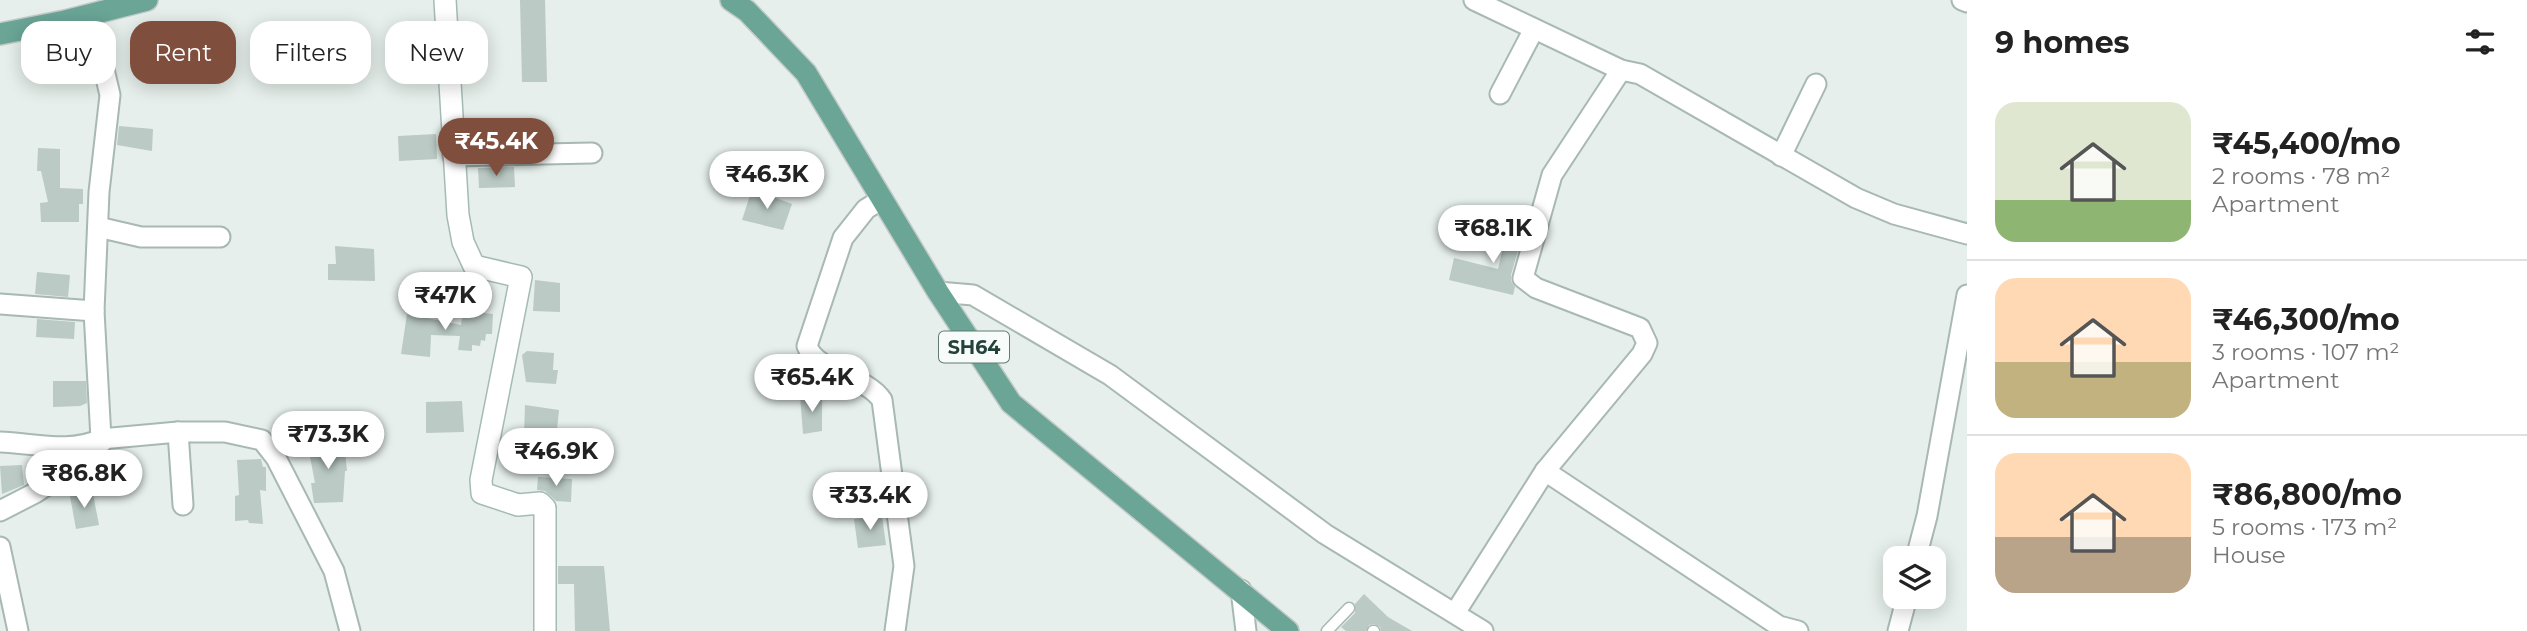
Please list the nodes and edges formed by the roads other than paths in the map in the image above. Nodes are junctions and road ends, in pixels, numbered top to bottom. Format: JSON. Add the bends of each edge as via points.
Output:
{"nodes":[{"id":1,"x":147,"y":0,"type":"edge"},
{"id":2,"x":445,"y":0,"type":"edge"},
{"id":3,"x":731,"y":0,"type":"edge"},
{"id":4,"x":1474,"y":0,"type":"edge"},
{"id":5,"x":1962,"y":0,"type":"edge"},
{"id":6,"x":1967,"y":2,"type":"edge"},
{"id":7,"x":85,"y":16,"type":"junction"},
{"id":8,"x":1534,"y":29,"type":"junction"},
{"id":9,"x":0,"y":34,"type":"edge"},
{"id":10,"x":1621,"y":70,"type":"junction"},
{"id":11,"x":1816,"y":84,"type":"dead end"},
{"id":12,"x":1500,"y":94,"type":"dead end"},
{"id":13,"x":592,"y":153,"type":"dead end"},
{"id":14,"x":453,"y":156,"type":"junction"},
{"id":15,"x":1781,"y":156,"type":"junction"},
{"id":16,"x":882,"y":199,"type":"junction"},
{"id":17,"x":98,"y":227,"type":"junction"},
{"id":18,"x":1967,"y":234,"type":"edge"},
{"id":19,"x":220,"y":237,"type":"dead end"},
{"id":20,"x":938,"y":292,"type":"junction"},
{"id":21,"x":1967,"y":295,"type":"edge"},
{"id":22,"x":0,"y":304,"type":"edge"},
{"id":23,"x":94,"y":311,"type":"junction"},
{"id":24,"x":178,"y":432,"type":"junction"},
{"id":25,"x":102,"y":440,"type":"junction"},
{"id":26,"x":0,"y":442,"type":"edge"},
{"id":27,"x":1545,"y":471,"type":"junction"},
{"id":28,"x":183,"y":505,"type":"dead end"},
{"id":29,"x":0,"y":511,"type":"edge"},
{"id":30,"x":1919,"y":546,"type":"edge"},
{"id":31,"x":0,"y":547,"type":"edge"},
{"id":32,"x":1241,"y":590,"type":"junction"},
{"id":33,"x":1349,"y":608,"type":"dead end"},
{"id":34,"x":1904,"y":609,"type":"edge"},
{"id":35,"x":1455,"y":613,"type":"junction"},
{"id":36,"x":18,"y":631,"type":"edge"},
{"id":37,"x":350,"y":631,"type":"edge"},
{"id":38,"x":545,"y":631,"type":"edge"},
{"id":39,"x":895,"y":631,"type":"edge"},
{"id":40,"x":1246,"y":631,"type":"edge"},
{"id":41,"x":1288,"y":631,"type":"edge"},
{"id":42,"x":1327,"y":631,"type":"edge"},
{"id":43,"x":1483,"y":631,"type":"edge"},
{"id":44,"x":1798,"y":631,"type":"edge"},
{"id":45,"x":1898,"y":631,"type":"edge"}],
"edges":[{"from":1,"to":7,"type":"main road"},
{"from":2,"to":14,"type":"main road"},
{"from":3,"to":16,"type":"main road","number":"SH64","via":[[806,73]]},
{"from":4,"to":8,"type":"street"},
{"from":5,"to":6,"type":"street"},
{"from":7,"to":9,"type":"main road"},
{"from":7,"to":17,"type":"street","via":[[110,94]]},
{"from":8,"to":10,"type":"street"},
{"from":8,"to":12,"type":"street"},
{"from":10,"to":15,"type":"street","via":[[1640,74]]},
{"from":10,"to":27,"type":"street","via":[[1552,175],[1523,278],[1536,288],[1640,327],[1647,343]]},
{"from":11,"to":15,"type":"street"},
{"from":13,"to":14,"type":"street"},
{"from":14,"to":38,"type":"main road","via":[[460,229],[474,266],[521,277],[481,480],[482,493],[518,505],[540,503],[545,508]]},
{"from":15,"to":18,"type":"street","via":[[1894,214]]},
{"from":16,"to":20,"type":"main road","number":"SH64"},
{"from":16,"to":39,"type":"street","via":[[866,209],[843,238],[807,346],[814,359],[875,389],[882,400],[904,556]]},
{"from":17,"to":19,"type":"street","via":[[141,237]]},
{"from":17,"to":23,"type":"street"},
{"from":20,"to":32,"type":"main road","number":"SH64","via":[[1011,402]]},
{"from":20,"to":35,"type":"street","via":[[973,295],[1110,375],[1325,534]]},
{"from":21,"to":30,"type":"street"},
{"from":22,"to":23,"type":"street"},
{"from":23,"to":25,"type":"street"},
{"from":24,"to":25,"type":"street"},
{"from":24,"to":28,"type":"street"},
{"from":24,"to":37,"type":"street","via":[[225,432],[262,440],[276,458],[334,571]]},
{"from":25,"to":26,"type":"street","via":[[62,447]]},
{"from":25,"to":29,"type":"street","via":[[78,465]]},
{"from":27,"to":35,"type":"street"},
{"from":27,"to":44,"type":"street","via":[[1779,626]]},
{"from":31,"to":36,"type":"street"},
{"from":32,"to":40,"type":"street"},
{"from":32,"to":41,"type":"main road","number":"SH64"},
{"from":33,"to":42,"type":"lane"},
{"from":34,"to":45,"type":"street"},
{"from":35,"to":43,"type":"street"}]}
